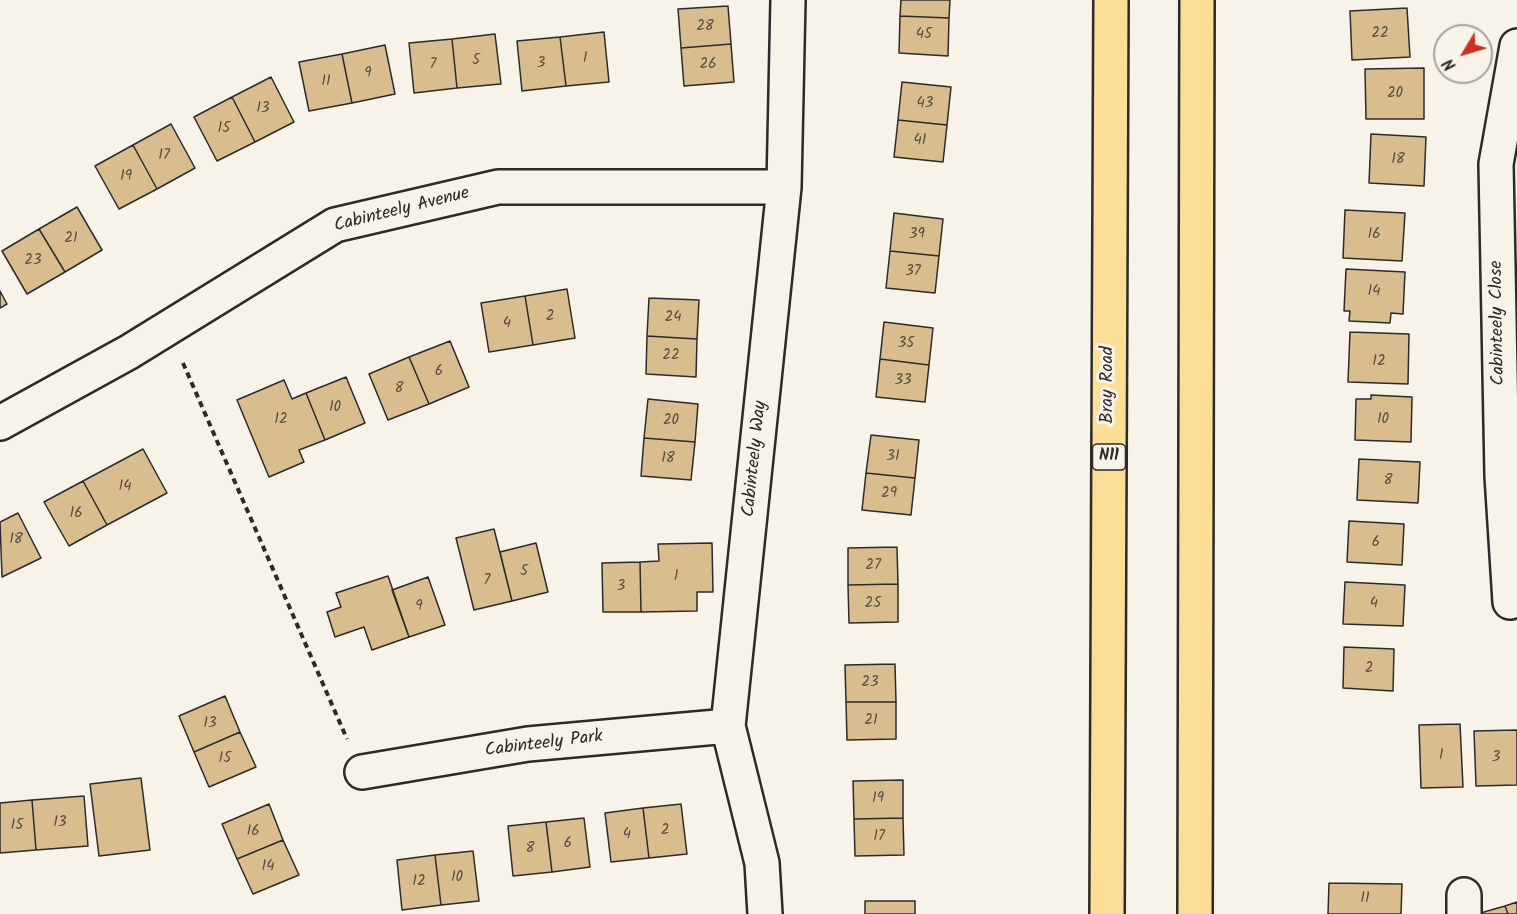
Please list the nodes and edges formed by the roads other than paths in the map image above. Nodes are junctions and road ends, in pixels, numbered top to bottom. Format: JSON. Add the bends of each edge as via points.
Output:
{"nodes":[{"id":1,"x":788,"y":0,"type":"edge"},
{"id":2,"x":1111,"y":0,"type":"edge"},
{"id":3,"x":1197,"y":0,"type":"edge"},
{"id":4,"x":1517,"y":46,"type":"edge"},
{"id":5,"x":784,"y":188,"type":"junction"},
{"id":6,"x":0,"y":423,"type":"edge"},
{"id":7,"x":1510,"y":602,"type":"dead end"},
{"id":8,"x":728,"y":726,"type":"junction"},
{"id":9,"x":362,"y":772,"type":"road end"},
{"id":10,"x":765,"y":914,"type":"edge"},
{"id":11,"x":1107,"y":914,"type":"edge"},
{"id":12,"x":1195,"y":914,"type":"edge"}],
"edges":[{"from":1,"to":5,"type":"street","name":"Cabinteely Way"},
{"from":2,"to":11,"type":"highway","name":"Bray Road","number":"N11"},
{"from":3,"to":12,"type":"highway"},
{"from":4,"to":7,"type":"street","name":"Cabinteely Close","via":[[1496,164]]},
{"from":5,"to":6,"type":"street","name":"Cabinteely Avenue","via":[[498,187],[335,225],[168,328]]},
{"from":5,"to":8,"type":"street","name":"Cabinteely Way"},
{"from":8,"to":9,"type":"street","name":"Cabinteely Park","via":[[528,744]]},
{"from":8,"to":10,"type":"street","name":"Cabinteely Way","via":[[762,863]]}]}
